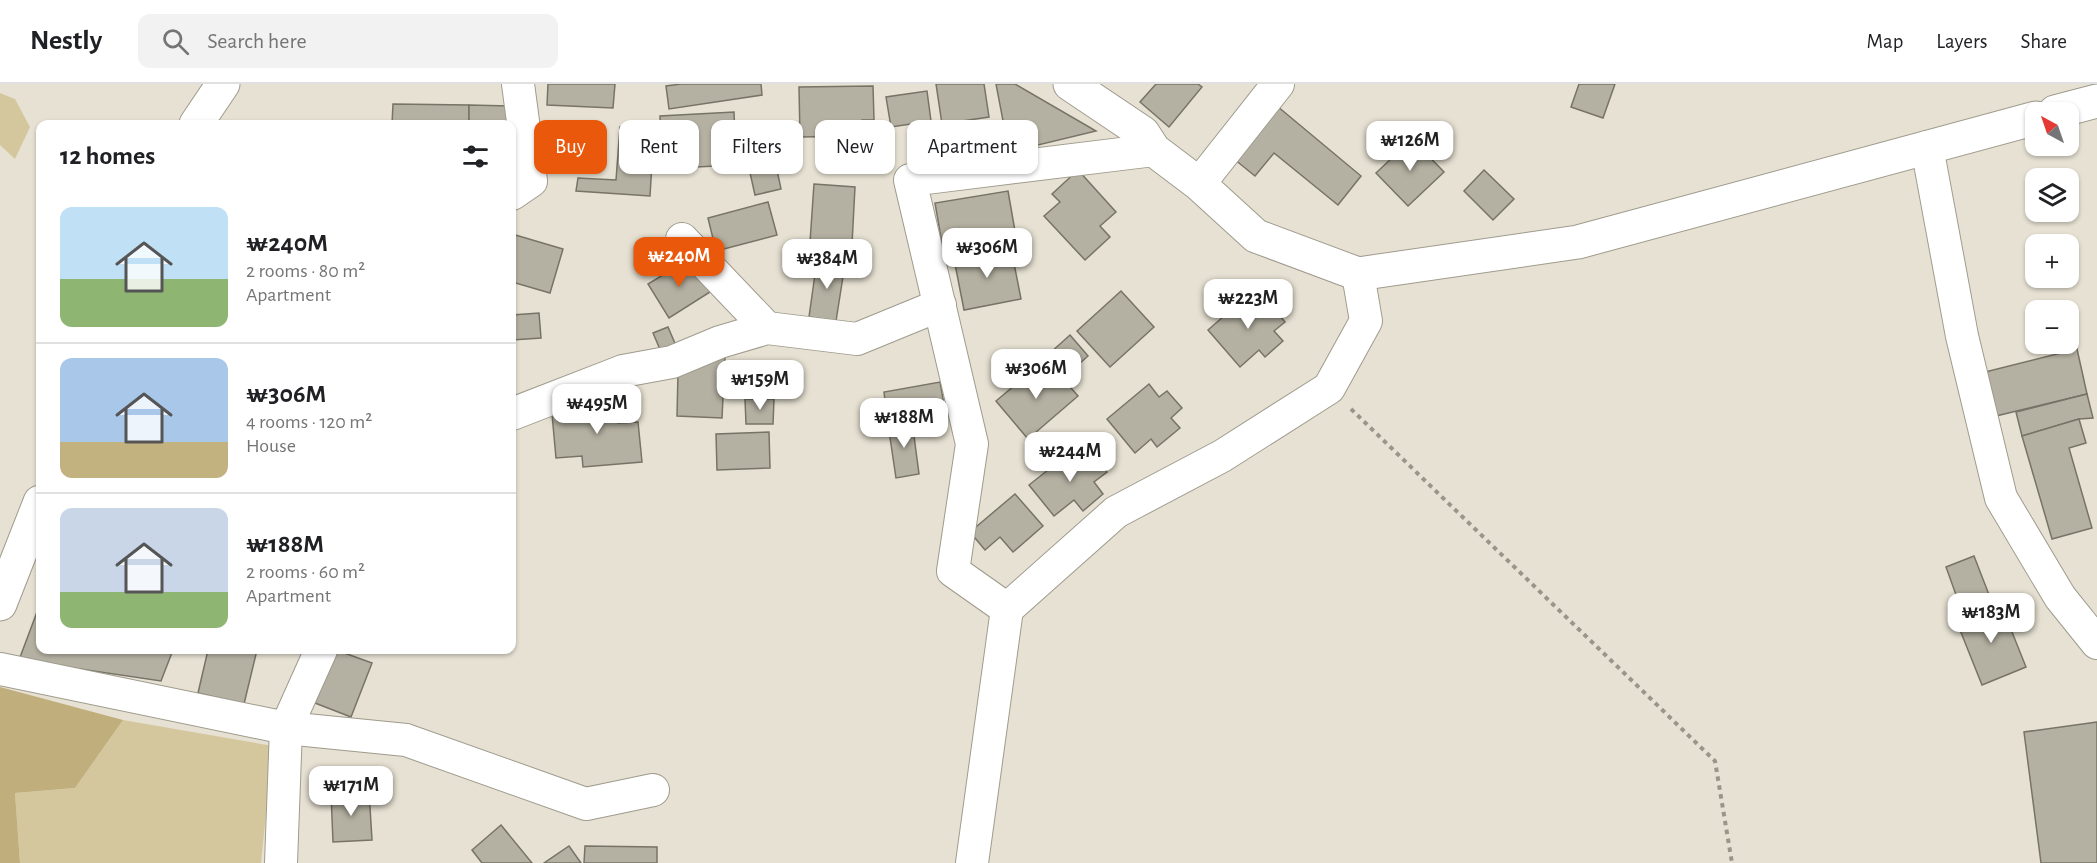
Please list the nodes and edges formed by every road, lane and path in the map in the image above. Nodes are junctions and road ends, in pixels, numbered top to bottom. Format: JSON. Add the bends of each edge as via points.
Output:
{"nodes":[{"id":1,"x":223,"y":84,"type":"edge"},
{"id":2,"x":518,"y":84,"type":"edge"},
{"id":3,"x":1070,"y":84,"type":"edge"},
{"id":4,"x":1278,"y":84,"type":"edge"},
{"id":5,"x":2097,"y":101,"type":"edge"},
{"id":6,"x":2079,"y":106,"type":"edge"},
{"id":7,"x":199,"y":120,"type":"edge"},
{"id":8,"x":2025,"y":121,"type":"edge"},
{"id":9,"x":1927,"y":147,"type":"junction"},
{"id":10,"x":1154,"y":150,"type":"junction"},
{"id":11,"x":1199,"y":184,"type":"junction"},
{"id":12,"x":516,"y":192,"type":"edge"},
{"id":13,"x":682,"y":239,"type":"dead end"},
{"id":14,"x":1358,"y":274,"type":"junction"},
{"id":15,"x":940,"y":305,"type":"junction"},
{"id":16,"x":767,"y":328,"type":"junction"},
{"id":17,"x":1329,"y":388,"type":"junction"},
{"id":18,"x":516,"y":412,"type":"edge"},
{"id":19,"x":36,"y":512,"type":"edge"},
{"id":20,"x":0,"y":604,"type":"edge"},
{"id":21,"x":1007,"y":609,"type":"junction"},
{"id":22,"x":2097,"y":643,"type":"edge"},
{"id":23,"x":319,"y":654,"type":"edge"},
{"id":24,"x":0,"y":669,"type":"edge"},
{"id":25,"x":286,"y":728,"type":"junction"},
{"id":26,"x":653,"y":790,"type":"dead end"},
{"id":27,"x":281,"y":863,"type":"edge"},
{"id":28,"x":972,"y":863,"type":"edge"},
{"id":29,"x":1732,"y":863,"type":"edge"}],
"edges":[{"from":1,"to":7,"type":"street"},
{"from":2,"to":12,"type":"street","via":[[531,181]]},
{"from":3,"to":10,"type":"street","via":[[1143,133]]},
{"from":4,"to":11,"type":"street"},
{"from":5,"to":6,"type":"street"},
{"from":8,"to":9,"type":"street"},
{"from":9,"to":14,"type":"street","via":[[1578,242]]},
{"from":9,"to":22,"type":"street","via":[[1962,336],[2001,498],[2060,597]]},
{"from":10,"to":11,"type":"street"},
{"from":10,"to":15,"type":"street","via":[[910,180]]},
{"from":11,"to":14,"type":"street","via":[[1256,236]]},
{"from":13,"to":16,"type":"street"},
{"from":14,"to":17,"type":"street","via":[[1366,321]]},
{"from":15,"to":16,"type":"street","via":[[857,339]]},
{"from":15,"to":21,"type":"street","via":[[972,444],[953,571]]},
{"from":16,"to":18,"type":"street","via":[[672,362],[623,370]]},
{"from":17,"to":21,"type":"street","via":[[1222,456],[1116,512]]},
{"from":17,"to":29,"type":"path","via":[[1715,761]]},
{"from":19,"to":20,"type":"street"},
{"from":21,"to":28,"type":"street"},
{"from":23,"to":25,"type":"street"},
{"from":24,"to":25,"type":"street"},
{"from":25,"to":26,"type":"street","via":[[406,740],[586,804]]},
{"from":25,"to":27,"type":"street"}]}
